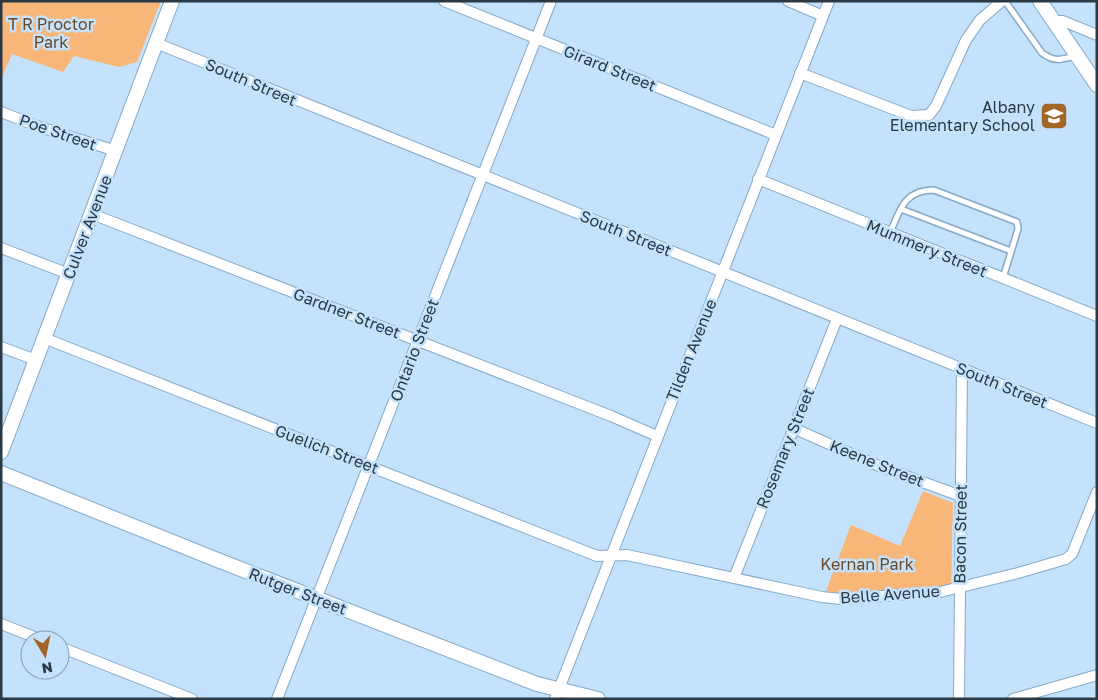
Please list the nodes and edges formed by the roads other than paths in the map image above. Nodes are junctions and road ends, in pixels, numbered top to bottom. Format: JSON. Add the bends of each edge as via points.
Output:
{"nodes":[{"id":1,"x":172,"y":1,"type":"edge"},
{"id":2,"x":444,"y":1,"type":"edge"},
{"id":3,"x":551,"y":1,"type":"edge"},
{"id":4,"x":788,"y":1,"type":"edge"},
{"id":5,"x":829,"y":1,"type":"edge"},
{"id":6,"x":1004,"y":1,"type":"edge"},
{"id":7,"x":1040,"y":1,"type":"edge"},
{"id":8,"x":823,"y":16,"type":"junction"},
{"id":9,"x":1054,"y":21,"type":"junction"},
{"id":10,"x":1097,"y":35,"type":"edge"},
{"id":11,"x":536,"y":39,"type":"junction"},
{"id":12,"x":156,"y":43,"type":"junction"},
{"id":13,"x":1077,"y":55,"type":"junction"},
{"id":14,"x":800,"y":74,"type":"junction"},
{"id":15,"x":1097,"y":85,"type":"edge"},
{"id":16,"x":1,"y":112,"type":"edge"},
{"id":17,"x":776,"y":135,"type":"junction"},
{"id":18,"x":116,"y":151,"type":"junction"},
{"id":19,"x":483,"y":176,"type":"junction"},
{"id":20,"x":758,"y":179,"type":"junction"},
{"id":21,"x":901,"y":209,"type":"junction"},
{"id":22,"x":92,"y":214,"type":"junction"},
{"id":23,"x":890,"y":233,"type":"junction"},
{"id":24,"x":1,"y":248,"type":"edge"},
{"id":25,"x":1011,"y":252,"type":"junction"},
{"id":26,"x":722,"y":272,"type":"junction"},
{"id":27,"x":69,"y":274,"type":"junction"},
{"id":28,"x":1003,"y":278,"type":"junction"},
{"id":29,"x":1097,"y":316,"type":"edge"},
{"id":30,"x":837,"y":319,"type":"junction"},
{"id":31,"x":44,"y":338,"type":"junction"},
{"id":32,"x":418,"y":341,"type":"junction"},
{"id":33,"x":1,"y":347,"type":"edge"},
{"id":34,"x":36,"y":360,"type":"junction"},
{"id":35,"x":962,"y":369,"type":"junction"},
{"id":36,"x":1097,"y":423,"type":"edge"},
{"id":37,"x":793,"y":428,"type":"junction"},
{"id":38,"x":657,"y":436,"type":"junction"},
{"id":39,"x":1,"y":452,"type":"edge"},
{"id":40,"x":369,"y":466,"type":"junction"},
{"id":41,"x":1,"y":473,"type":"edge"},
{"id":42,"x":1097,"y":492,"type":"edge"},
{"id":43,"x":961,"y":496,"type":"junction"},
{"id":44,"x":610,"y":556,"type":"junction"},
{"id":45,"x":734,"y":578,"type":"junction"},
{"id":46,"x":960,"y":588,"type":"junction"},
{"id":47,"x":317,"y":598,"type":"junction"},
{"id":48,"x":1,"y":624,"type":"edge"},
{"id":49,"x":20,"y":631,"type":"edge"},
{"id":50,"x":70,"y":651,"type":"edge"},
{"id":51,"x":1097,"y":675,"type":"edge"},
{"id":52,"x":556,"y":694,"type":"edge"},
{"id":53,"x":192,"y":699,"type":"edge"},
{"id":54,"x":277,"y":699,"type":"edge"},
{"id":55,"x":598,"y":699,"type":"edge"},
{"id":56,"x":959,"y":699,"type":"edge"},
{"id":57,"x":1013,"y":699,"type":"edge"}],
"edges":[{"from":1,"to":12,"type":"street","name":"Culver Avenue"},
{"from":2,"to":11,"type":"street","name":"Girard Street"},
{"from":3,"to":11,"type":"street","name":"Ontario Street"},
{"from":4,"to":8,"type":"street"},
{"from":5,"to":8,"type":"street","name":"Tilden Avenue"},
{"from":6,"to":13,"type":"lane","via":[[1042,53],[1050,59],[1059,61]]},
{"from":6,"to":14,"type":"street","via":[[980,20],[966,40],[929,115],[911,116]]},
{"from":7,"to":9,"type":"street"},
{"from":8,"to":14,"type":"street","name":"Tilden Avenue"},
{"from":9,"to":10,"type":"street","via":[[1063,21]]},
{"from":9,"to":13,"type":"street"},
{"from":11,"to":17,"type":"street","name":"Girard Street"},
{"from":11,"to":19,"type":"street","name":"Ontario Street"},
{"from":12,"to":18,"type":"street","name":"Culver Avenue"},
{"from":12,"to":19,"type":"street","name":"South Street"},
{"from":13,"to":15,"type":"street"},
{"from":14,"to":17,"type":"street","name":"Tilden Avenue"},
{"from":16,"to":18,"type":"street","name":"Poe Street"},
{"from":17,"to":20,"type":"street","name":"Tilden Avenue"},
{"from":18,"to":22,"type":"street","name":"Culver Avenue"},
{"from":19,"to":26,"type":"street","name":"South Street"},
{"from":19,"to":32,"type":"street","name":"Ontario Street"},
{"from":20,"to":23,"type":"street","name":"Mummery Street"},
{"from":20,"to":26,"type":"street","name":"Tilden Avenue"},
{"from":21,"to":23,"type":"lane"},
{"from":21,"to":25,"type":"lane"},
{"from":21,"to":25,"type":"lane","via":[[904,201],[914,194],[934,190],[1017,222]]},
{"from":22,"to":27,"type":"street","name":"Culver Avenue"},
{"from":22,"to":32,"type":"street","name":"Gardner Street"},
{"from":23,"to":28,"type":"street","name":"Mummery Street"},
{"from":24,"to":27,"type":"street"},
{"from":25,"to":28,"type":"lane"},
{"from":26,"to":30,"type":"street","name":"South Street"},
{"from":26,"to":38,"type":"street","name":"Tilden Avenue"},
{"from":27,"to":31,"type":"street","name":"Culver Avenue"},
{"from":28,"to":29,"type":"street","name":"Mummery Street"},
{"from":30,"to":35,"type":"street","name":"South Street"},
{"from":30,"to":37,"type":"street","name":"Rosemary Street"},
{"from":31,"to":34,"type":"street","name":"Culver Avenue"},
{"from":31,"to":40,"type":"street","name":"Guelich Street"},
{"from":32,"to":38,"type":"street","name":"Gardner Street"},
{"from":32,"to":40,"type":"street","name":"Ontario Street"},
{"from":33,"to":34,"type":"street"},
{"from":34,"to":39,"type":"street","name":"Culver Avenue"},
{"from":35,"to":36,"type":"street","name":"South Street"},
{"from":35,"to":43,"type":"street","name":"Bacon Street"},
{"from":37,"to":43,"type":"street","name":"Keene Street"},
{"from":37,"to":45,"type":"street","name":"Rosemary Street"},
{"from":38,"to":44,"type":"street","name":"Tilden Avenue"},
{"from":40,"to":44,"type":"street","name":"Guelich Street","via":[[597,556]]},
{"from":40,"to":47,"type":"street","name":"Ontario Street"},
{"from":41,"to":47,"type":"street","name":"Rutger Street"},
{"from":42,"to":46,"type":"street","name":"Belle Avenue","via":[[1072,554],[1066,559]]},
{"from":43,"to":46,"type":"street","name":"Bacon Street"},
{"from":44,"to":45,"type":"street","name":"Belle Avenue","via":[[627,555]]},
{"from":44,"to":52,"type":"street","name":"Tilden Avenue"},
{"from":45,"to":46,"type":"street","name":"Belle Avenue","via":[[841,599]]},
{"from":46,"to":56,"type":"street","name":"Bacon Street"},
{"from":47,"to":52,"type":"street","name":"Rutger Street"},
{"from":47,"to":54,"type":"street","name":"Ontario Street"},
{"from":48,"to":49,"type":"street"},
{"from":50,"to":53,"type":"street"},
{"from":51,"to":57,"type":"street"},
{"from":52,"to":55,"type":"street","name":"Rutger Street"}]}
